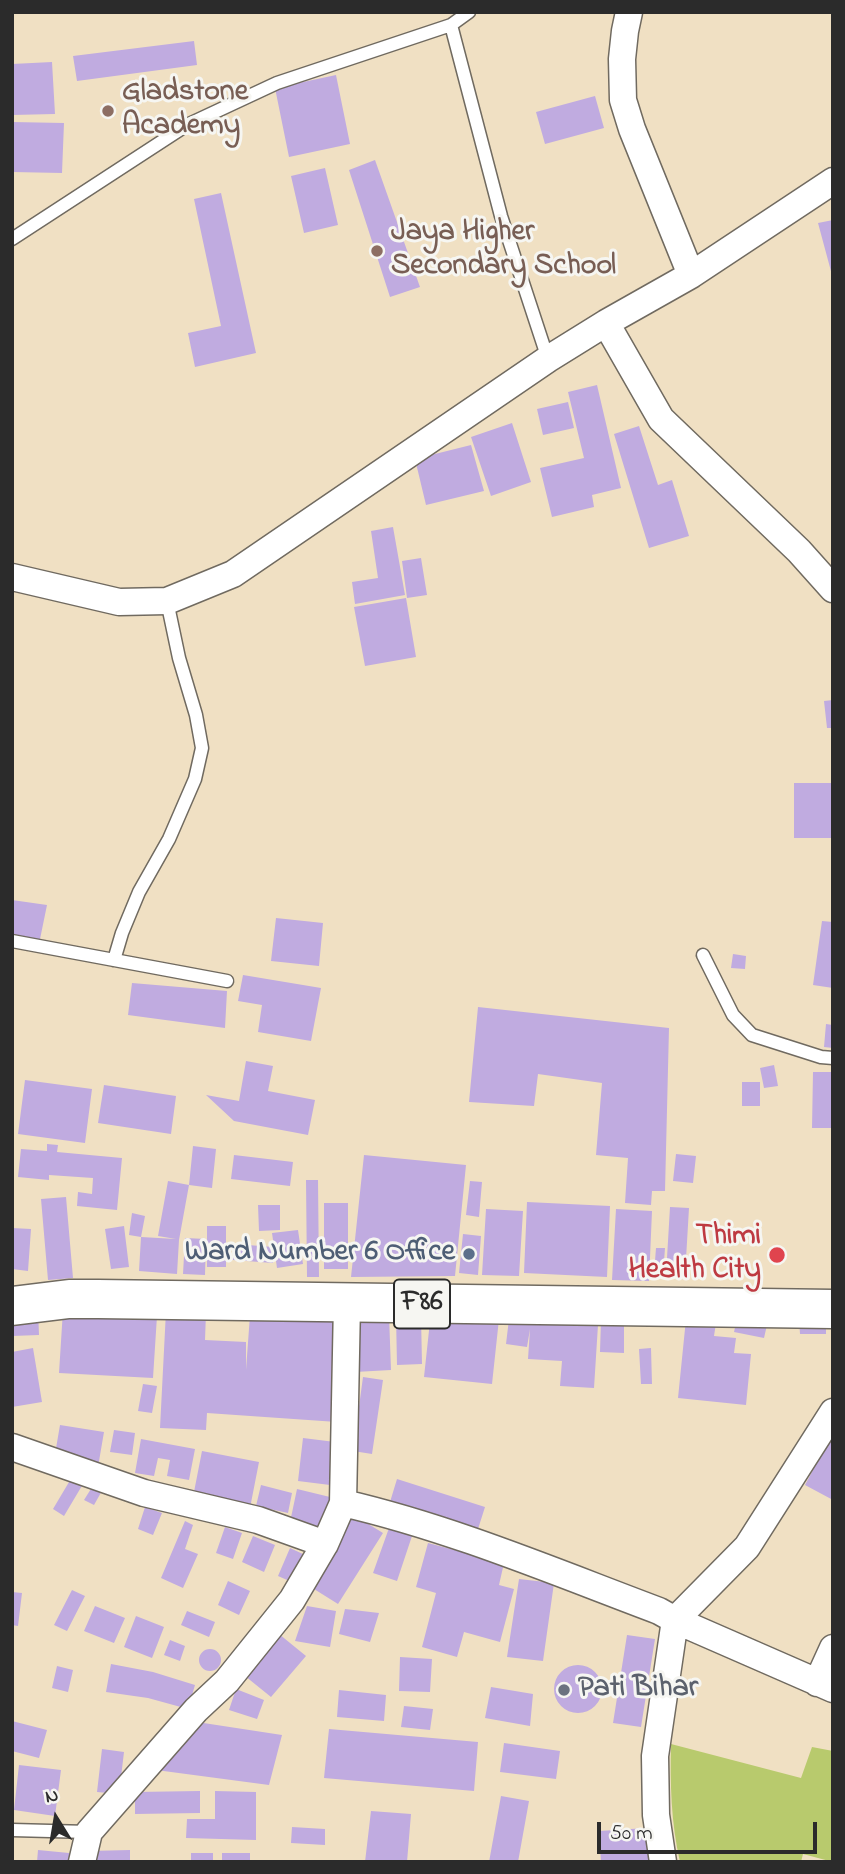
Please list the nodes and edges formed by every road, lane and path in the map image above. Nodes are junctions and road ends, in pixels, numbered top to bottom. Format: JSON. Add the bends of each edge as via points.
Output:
{"nodes":[{"id":1,"x":469,"y":12,"type":"edge"},
{"id":2,"x":629,"y":12,"type":"edge"},
{"id":3,"x":451,"y":25,"type":"junction"},
{"id":4,"x":833,"y":181,"type":"edge"},
{"id":5,"x":12,"y":239,"type":"edge"},
{"id":6,"x":691,"y":275,"type":"junction"},
{"id":7,"x":606,"y":323,"type":"junction"},
{"id":8,"x":548,"y":359,"type":"junction"},
{"id":9,"x":12,"y":577,"type":"edge"},
{"id":10,"x":833,"y":589,"type":"edge"},
{"id":11,"x":167,"y":601,"type":"junction"},
{"id":12,"x":12,"y":941,"type":"edge"},
{"id":13,"x":702,"y":955,"type":"dead end"},
{"id":14,"x":114,"y":960,"type":"junction"},
{"id":15,"x":227,"y":981,"type":"dead end"},
{"id":16,"x":833,"y":1058,"type":"edge"},
{"id":17,"x":347,"y":1303,"type":"junction"},
{"id":18,"x":12,"y":1306,"type":"edge"},
{"id":19,"x":833,"y":1309,"type":"edge"},
{"id":20,"x":833,"y":1412,"type":"edge"},
{"id":21,"x":12,"y":1447,"type":"edge"},
{"id":22,"x":343,"y":1503,"type":"junction"},
{"id":23,"x":325,"y":1544,"type":"junction"},
{"id":24,"x":676,"y":1620,"type":"junction"},
{"id":25,"x":833,"y":1648,"type":"edge"},
{"id":26,"x":825,"y":1686,"type":"edge"},
{"id":27,"x":12,"y":1830,"type":"edge"},
{"id":28,"x":89,"y":1832,"type":"junction"},
{"id":29,"x":82,"y":1862,"type":"edge"},
{"id":30,"x":663,"y":1862,"type":"edge"}],
"edges":[{"from":1,"to":3,"type":"lane"},
{"from":2,"to":6,"type":"street","via":[[622,59],[624,100]]},
{"from":3,"to":5,"type":"lane","via":[[277,83],[187,125]]},
{"from":3,"to":8,"type":"lane","via":[[501,216]]},
{"from":4,"to":6,"type":"street"},
{"from":6,"to":7,"type":"street"},
{"from":7,"to":8,"type":"street"},
{"from":7,"to":10,"type":"street","via":[[661,419]]},
{"from":8,"to":11,"type":"street","via":[[233,573]]},
{"from":9,"to":11,"type":"street","via":[[119,602]]},
{"from":11,"to":14,"type":"lane","via":[[202,748],[195,779],[139,892]]},
{"from":12,"to":14,"type":"lane"},
{"from":13,"to":16,"type":"lane","via":[[733,1015],[752,1035]]},
{"from":14,"to":15,"type":"lane"},
{"from":17,"to":18,"type":"main road","number":"F86","via":[[69,1299]]},
{"from":17,"to":19,"type":"main road","number":"F86"},
{"from":17,"to":22,"type":"street"},
{"from":20,"to":24,"type":"street","via":[[747,1547]]},
{"from":21,"to":23,"type":"street","via":[[144,1493],[258,1520]]},
{"from":22,"to":23,"type":"street"},
{"from":22,"to":24,"type":"street","via":[[480,1545]]},
{"from":23,"to":28,"type":"street","via":[[292,1600],[235,1671]]},
{"from":24,"to":26,"type":"street"},
{"from":24,"to":30,"type":"street","via":[[654,1756]]},
{"from":25,"to":26,"type":"street"},
{"from":27,"to":28,"type":"lane"},
{"from":28,"to":29,"type":"street"}]}
